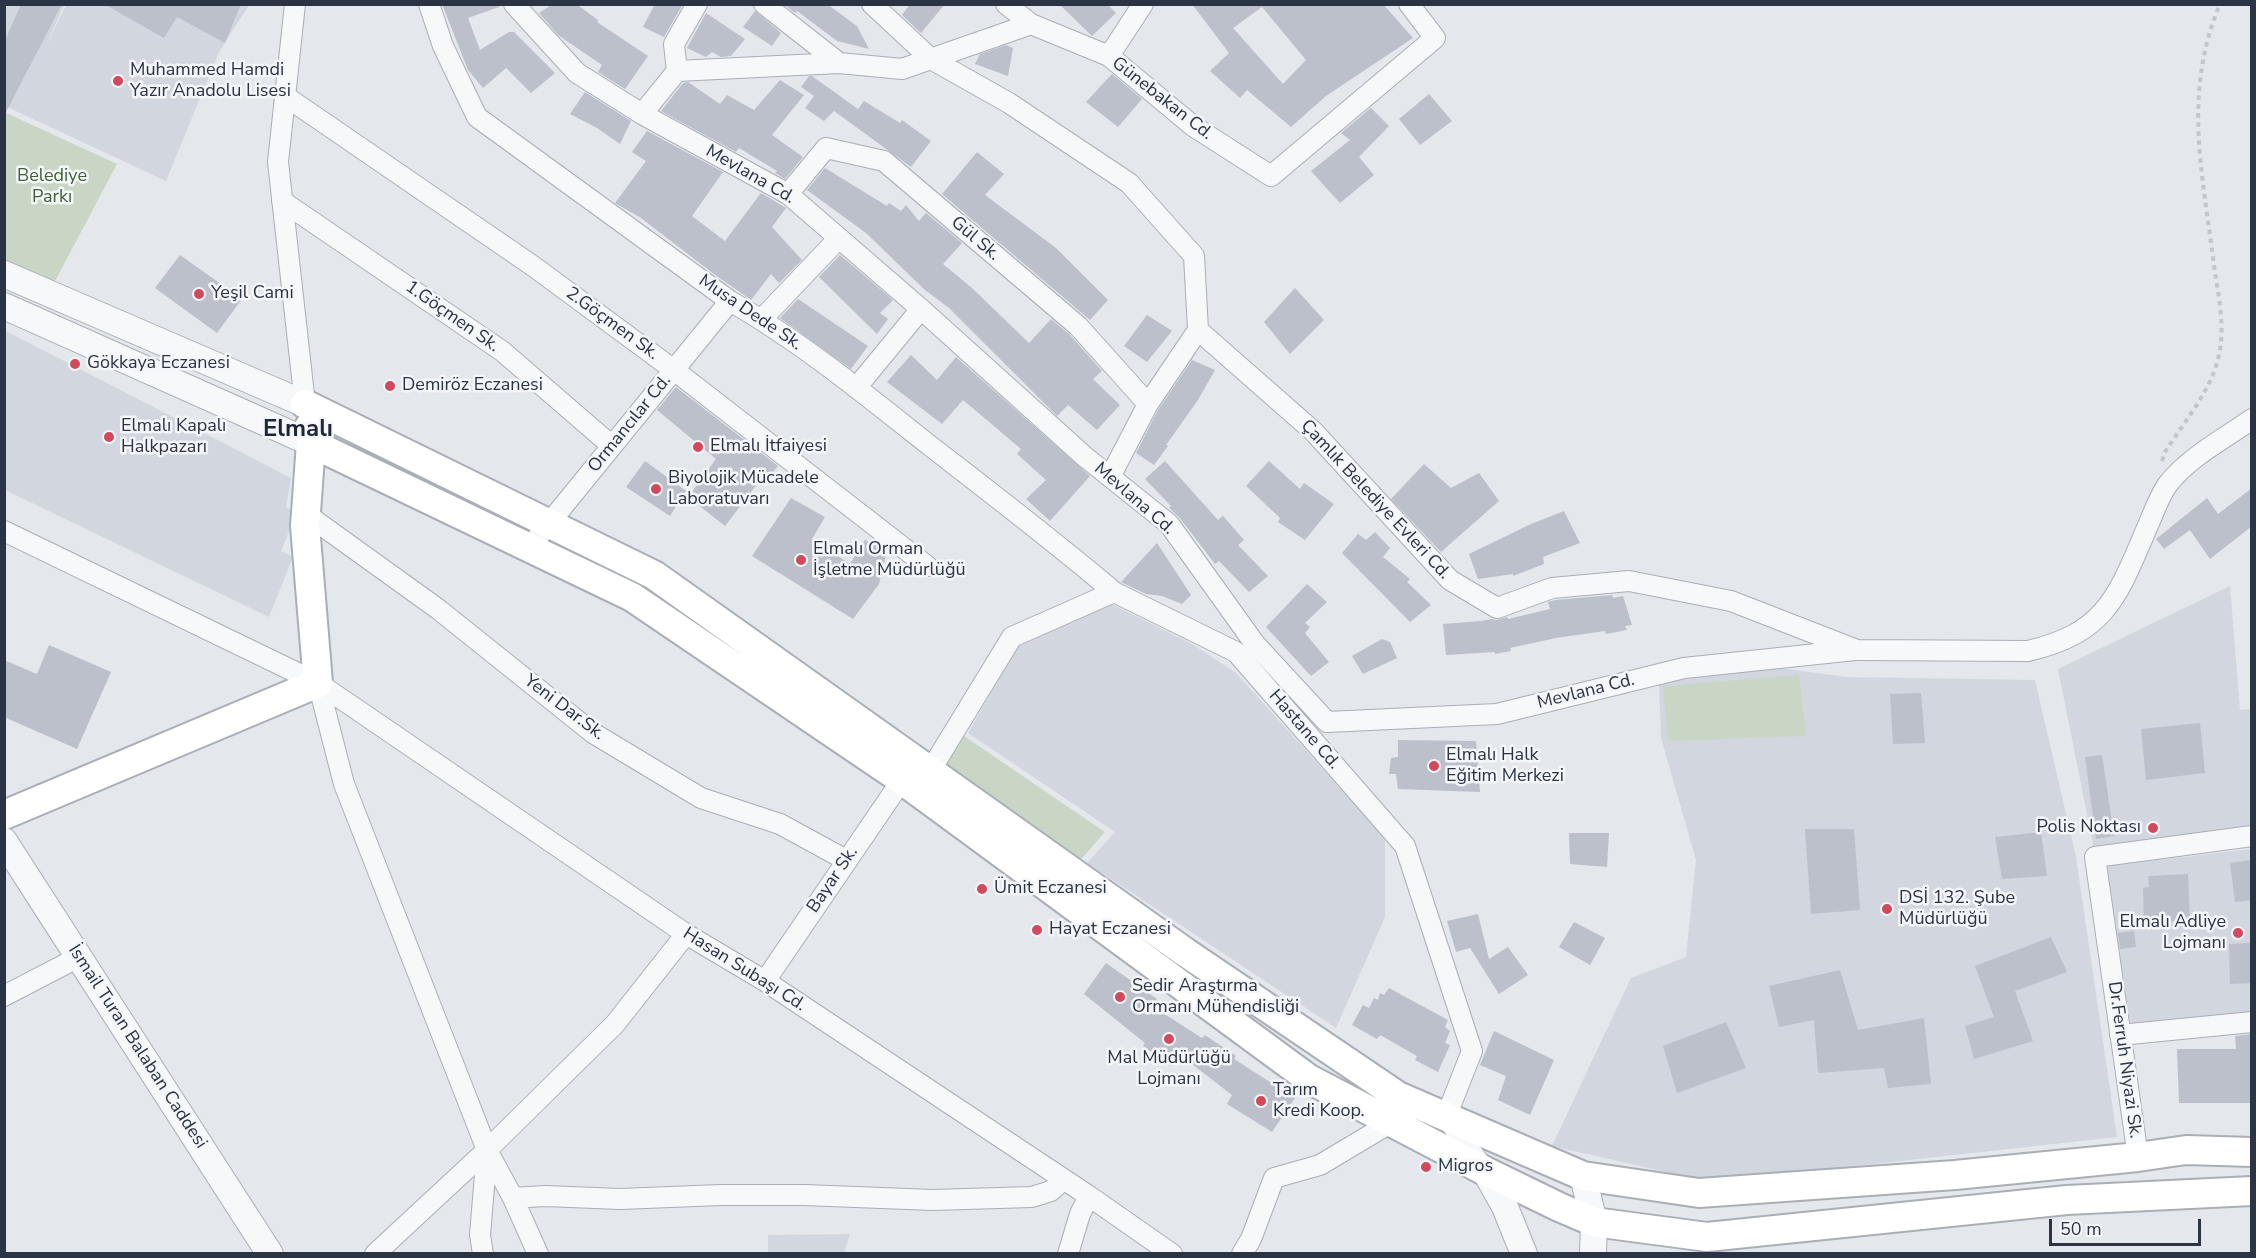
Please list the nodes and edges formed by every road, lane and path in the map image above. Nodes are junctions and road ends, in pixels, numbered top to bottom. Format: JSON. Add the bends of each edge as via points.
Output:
{"nodes":[{"id":1,"x":295,"y":4,"type":"edge"},
{"id":2,"x":429,"y":4,"type":"edge"},
{"id":3,"x":514,"y":4,"type":"edge"},
{"id":4,"x":697,"y":4,"type":"edge"},
{"id":5,"x":764,"y":4,"type":"edge"},
{"id":6,"x":872,"y":4,"type":"edge"},
{"id":7,"x":1006,"y":4,"type":"edge"},
{"id":8,"x":1143,"y":4,"type":"edge"},
{"id":9,"x":1409,"y":4,"type":"edge"},
{"id":10,"x":2220,"y":4,"type":"edge"},
{"id":11,"x":1031,"y":24,"type":"junction"},
{"id":12,"x":1108,"y":56,"type":"junction"},
{"id":13,"x":931,"y":59,"type":"junction"},
{"id":14,"x":839,"y":63,"type":"junction"},
{"id":15,"x":677,"y":70,"type":"junction"},
{"id":16,"x":285,"y":96,"type":"junction"},
{"id":17,"x":642,"y":114,"type":"junction"},
{"id":18,"x":788,"y":194,"type":"junction"},
{"id":19,"x":282,"y":201,"type":"junction"},
{"id":20,"x":839,"y":238,"type":"junction"},
{"id":21,"x":4,"y":274,"type":"edge"},
{"id":22,"x":730,"y":301,"type":"junction"},
{"id":23,"x":4,"y":306,"type":"edge"},
{"id":24,"x":921,"y":309,"type":"junction"},
{"id":25,"x":762,"y":319,"type":"junction"},
{"id":26,"x":1198,"y":330,"type":"junction"},
{"id":27,"x":674,"y":370,"type":"junction"},
{"id":28,"x":856,"y":388,"type":"junction"},
{"id":29,"x":305,"y":404,"type":"junction"},
{"id":30,"x":1148,"y":404,"type":"junction"},
{"id":31,"x":2252,"y":420,"type":"edge"},
{"id":32,"x":311,"y":443,"type":"junction"},
{"id":33,"x":612,"y":446,"type":"junction"},
{"id":34,"x":1110,"y":477,"type":"junction"},
{"id":35,"x":2167,"y":485,"type":"junction"},
{"id":36,"x":306,"y":514,"type":"junction"},
{"id":37,"x":549,"y":523,"type":"junction"},
{"id":38,"x":4,"y":531,"type":"edge"},
{"id":39,"x":529,"y":548,"type":"junction"},
{"id":40,"x":927,"y":566,"type":"dead end"},
{"id":41,"x":1114,"y":592,"type":"junction"},
{"id":42,"x":1255,"y":644,"type":"junction"},
{"id":43,"x":1857,"y":650,"type":"junction"},
{"id":44,"x":1236,"y":652,"type":"junction"},
{"id":45,"x":318,"y":683,"type":"junction"},
{"id":46,"x":930,"y":771,"type":"junction"},
{"id":47,"x":902,"y":780,"type":"junction"},
{"id":48,"x":4,"y":815,"type":"edge"},
{"id":49,"x":2252,"y":836,"type":"edge"},
{"id":50,"x":4,"y":841,"type":"edge"},
{"id":51,"x":846,"y":860,"type":"junction"},
{"id":52,"x":686,"y":934,"type":"junction"},
{"id":53,"x":79,"y":957,"type":"junction"},
{"id":54,"x":765,"y":981,"type":"junction"},
{"id":55,"x":4,"y":996,"type":"edge"},
{"id":56,"x":2252,"y":1022,"type":"edge"},
{"id":57,"x":2120,"y":1035,"type":"junction"},
{"id":58,"x":1446,"y":1117,"type":"junction"},
{"id":59,"x":1392,"y":1122,"type":"junction"},
{"id":60,"x":487,"y":1150,"type":"junction"},
{"id":61,"x":2252,"y":1152,"type":"edge"},
{"id":62,"x":2138,"y":1157,"type":"junction"},
{"id":63,"x":1485,"y":1171,"type":"junction"},
{"id":64,"x":1583,"y":1176,"type":"junction"},
{"id":65,"x":1063,"y":1180,"type":"junction"},
{"id":66,"x":2252,"y":1191,"type":"edge"},
{"id":67,"x":1089,"y":1196,"type":"junction"},
{"id":68,"x":513,"y":1197,"type":"junction"},
{"id":69,"x":1594,"y":1222,"type":"junction"},
{"id":70,"x":270,"y":1254,"type":"edge"},
{"id":71,"x":375,"y":1254,"type":"edge"},
{"id":72,"x":483,"y":1254,"type":"edge"},
{"id":73,"x":538,"y":1254,"type":"edge"},
{"id":74,"x":1068,"y":1254,"type":"edge"},
{"id":75,"x":1172,"y":1254,"type":"edge"},
{"id":76,"x":1242,"y":1254,"type":"edge"},
{"id":77,"x":1524,"y":1254,"type":"edge"},
{"id":78,"x":1593,"y":1254,"type":"edge"}],
"edges":[{"from":1,"to":16,"type":"street"},
{"from":2,"to":22,"type":"street","name":"Musa Dede Sk.","via":[[443,46],[477,117]]},
{"from":3,"to":17,"type":"street","name":"Mevlana Cd.","via":[[577,73]]},
{"from":4,"to":15,"type":"street","via":[[674,44]]},
{"from":5,"to":14,"type":"street"},
{"from":6,"to":13,"type":"street"},
{"from":7,"to":11,"type":"street","name":"Günebakan Cd."},
{"from":8,"to":12,"type":"street"},
{"from":9,"to":12,"type":"street","name":"Günebakan Cd.","via":[[1435,38],[1271,176],[1193,126]]},
{"from":10,"to":35,"type":"path","via":[[2201,64],[2197,121],[2221,317],[2220,350],[2209,383],[2164,452],[2162,469]]},
{"from":11,"to":12,"type":"street","name":"Günebakan Cd."},
{"from":11,"to":13,"type":"street"},
{"from":13,"to":14,"type":"street","via":[[902,69]]},
{"from":13,"to":26,"type":"street","via":[[1009,103],[1129,183],[1194,256]]},
{"from":14,"to":15,"type":"street"},
{"from":15,"to":17,"type":"street"},
{"from":16,"to":19,"type":"street","via":[[278,162]]},
{"from":16,"to":27,"type":"street","name":"2.Göçmen Sk.","via":[[533,266]]},
{"from":17,"to":18,"type":"street","name":"Mevlana Cd."},
{"from":18,"to":20,"type":"street","name":"Mevlana Cd."},
{"from":18,"to":30,"type":"street","name":"Gül Sk.","via":[[826,148],[884,161],[1078,326]]},
{"from":19,"to":29,"type":"street"},
{"from":19,"to":33,"type":"street","name":"1.Göçmen Sk.","via":[[502,351]]},
{"from":20,"to":24,"type":"street","name":"Mevlana Cd."},
{"from":20,"to":25,"type":"street"},
{"from":21,"to":29,"type":"street"},
{"from":22,"to":25,"type":"street","name":"Musa Dede Sk."},
{"from":22,"to":27,"type":"street","name":"Ormancılar Cd."},
{"from":23,"to":32,"type":"street"},
{"from":24,"to":28,"type":"street"},
{"from":24,"to":34,"type":"street","name":"Mevlana Cd."},
{"from":25,"to":28,"type":"street","name":"Musa Dede Sk."},
{"from":26,"to":30,"type":"street"},
{"from":26,"to":43,"type":"street","name":"Çamlık Belediye Evleri Cd.","via":[[1313,431],[1450,580],[1497,608],[1552,588],[1629,581],[1731,601]]},
{"from":27,"to":33,"type":"street","name":"Ormancılar Cd."},
{"from":27,"to":40,"type":"street","name":"2.Göçmen Sk."},
{"from":28,"to":41,"type":"street","name":"Musa Dede Sk."},
{"from":29,"to":32,"type":"main road"},
{"from":29,"to":37,"type":"main road"},
{"from":30,"to":34,"type":"street"},
{"from":31,"to":35,"type":"street","name":"Çamlık Belediye Evleri Cd.","via":[[2183,467]]},
{"from":32,"to":36,"type":"main road"},
{"from":32,"to":39,"type":"main road"},
{"from":33,"to":37,"type":"street","name":"Ormancılar Cd."},
{"from":34,"to":42,"type":"street","name":"Mevlana Cd.","via":[[1169,524]]},
{"from":35,"to":43,"type":"street","name":"Çamlık Belediye Evleri Cd.","via":[[2118,593],[2081,632],[2054,645],[2028,651]]},
{"from":36,"to":45,"type":"main road"},
{"from":36,"to":51,"type":"street","name":"Yeni Dar.Sk.","via":[[438,609],[593,733],[701,798],[780,824]]},
{"from":37,"to":39,"type":"street","name":"Ormancılar Cd."},
{"from":37,"to":46,"type":"main road","via":[[654,575]]},
{"from":38,"to":45,"type":"street","name":"Hasan Subaşı Cd."},
{"from":39,"to":47,"type":"main road","via":[[632,597]]},
{"from":41,"to":44,"type":"street","name":"Hastane Cd."},
{"from":41,"to":46,"type":"street","via":[[1011,637]]},
{"from":42,"to":43,"type":"street","name":"Mevlana Cd.","via":[[1327,722],[1497,714],[1684,668]]},
{"from":42,"to":44,"type":"street"},
{"from":44,"to":58,"type":"street","name":"Hastane Cd.","via":[[1405,846],[1472,1051]]},
{"from":45,"to":48,"type":"main road"},
{"from":45,"to":52,"type":"street","name":"Hasan Subaşı Cd."},
{"from":45,"to":60,"type":"street","via":[[344,784]]},
{"from":46,"to":58,"type":"main road","via":[[1185,952],[1398,1096]]},
{"from":47,"to":51,"type":"street","name":"Bayar Sk."},
{"from":47,"to":59,"type":"main road","via":[[1309,1079]]},
{"from":49,"to":57,"type":"street","name":"Dr.Ferruh Niyazi Sk.","via":[[2095,857]]},
{"from":50,"to":53,"type":"street","name":"İsmail Turan Balaban Caddesi"},
{"from":51,"to":54,"type":"street","name":"Bayar Sk."},
{"from":52,"to":54,"type":"street","name":"Hasan Subaşı Cd."},
{"from":52,"to":60,"type":"street","via":[[615,1024]]},
{"from":53,"to":55,"type":"street"},
{"from":53,"to":70,"type":"street","name":"İsmail Turan Balaban Caddesi"},
{"from":54,"to":65,"type":"street","name":"Hasan Subaşı Cd."},
{"from":56,"to":57,"type":"street"},
{"from":57,"to":62,"type":"street","name":"Dr.Ferruh Niyazi Sk."},
{"from":58,"to":63,"type":"street"},
{"from":58,"to":64,"type":"main road"},
{"from":59,"to":63,"type":"main road"},
{"from":59,"to":76,"type":"street","via":[[1320,1165],[1274,1178]]},
{"from":60,"to":68,"type":"street"},
{"from":60,"to":71,"type":"street"},
{"from":60,"to":72,"type":"street","via":[[480,1235]]},
{"from":61,"to":62,"type":"main road","via":[[2186,1150]]},
{"from":62,"to":64,"type":"main road","via":[[1699,1194]]},
{"from":63,"to":69,"type":"main road"},
{"from":63,"to":77,"type":"street"},
{"from":64,"to":69,"type":"street"},
{"from":65,"to":67,"type":"street","name":"Hasan Subaşı Cd."},
{"from":65,"to":68,"type":"street","via":[[1051,1191],[1032,1197]]},
{"from":66,"to":69,"type":"main road","via":[[2067,1200],[1707,1238]]},
{"from":67,"to":74,"type":"street"},
{"from":67,"to":75,"type":"street","name":"Hasan Subaşı Cd."},
{"from":68,"to":73,"type":"street"},
{"from":69,"to":78,"type":"street"}]}
